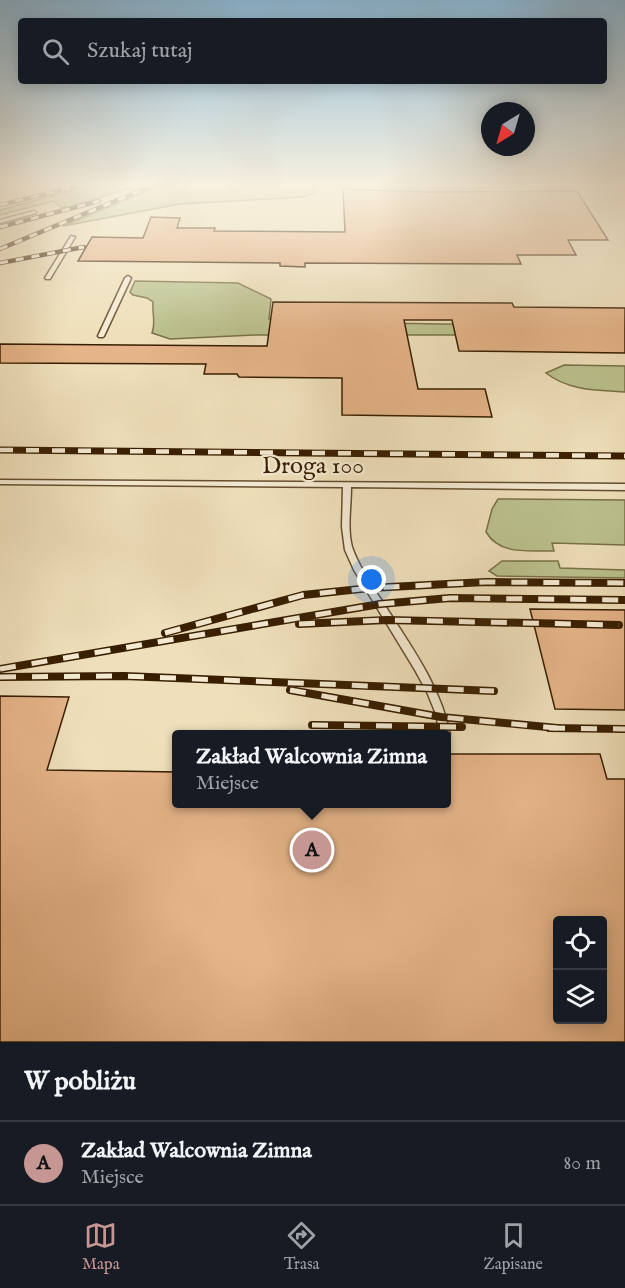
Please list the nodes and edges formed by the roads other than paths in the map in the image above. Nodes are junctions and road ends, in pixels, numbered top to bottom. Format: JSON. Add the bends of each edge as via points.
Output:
{"nodes":[{"id":1,"x":73,"y":237,"type":"dead end"},
{"id":2,"x":48,"y":278,"type":"dead end"},
{"id":3,"x":128,"y":278,"type":"dead end"},
{"id":4,"x":101,"y":336,"type":"dead end"},
{"id":5,"x":0,"y":482,"type":"edge"},
{"id":6,"x":347,"y":485,"type":"junction"},
{"id":7,"x":625,"y":487,"type":"edge"},
{"id":8,"x":444,"y":730,"type":"edge"}],
"edges":[{"from":1,"to":2,"type":"lane"},
{"from":3,"to":4,"type":"lane"},
{"from":5,"to":6,"type":"lane","name":"Droga 100"},
{"from":6,"to":7,"type":"lane","name":"Droga 100"},
{"from":6,"to":8,"type":"lane","via":[[348,547],[430,691]]}]}
